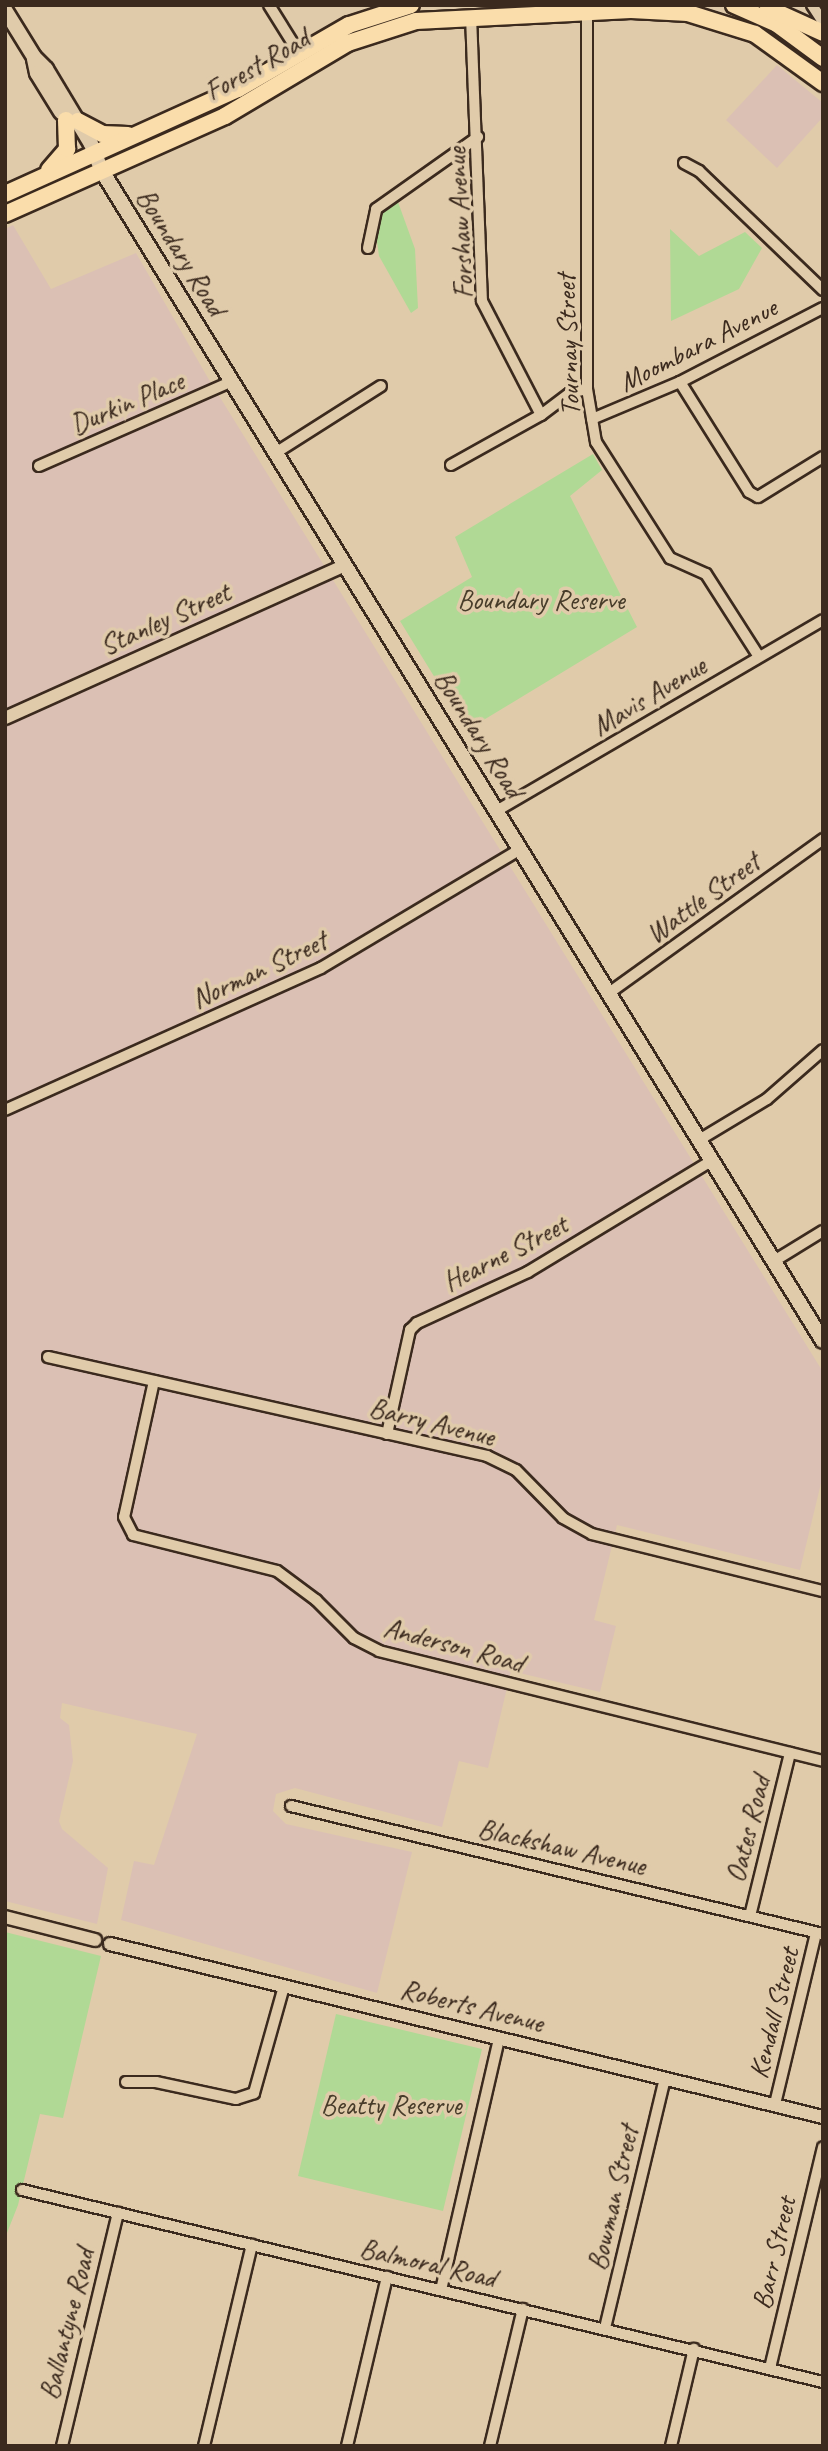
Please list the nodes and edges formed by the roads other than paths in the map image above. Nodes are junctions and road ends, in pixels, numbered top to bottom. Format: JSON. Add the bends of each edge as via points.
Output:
{"nodes":[{"id":1,"x":269,"y":5,"type":"edge"},
{"id":2,"x":411,"y":5,"type":"edge"},
{"id":3,"x":734,"y":5,"type":"edge"},
{"id":4,"x":761,"y":5,"type":"edge"},
{"id":5,"x":812,"y":5,"type":"edge"},
{"id":6,"x":5,"y":10,"type":"edge"},
{"id":7,"x":587,"y":12,"type":"junction"},
{"id":8,"x":471,"y":16,"type":"junction"},
{"id":9,"x":823,"y":22,"type":"edge"},
{"id":10,"x":823,"y":33,"type":"edge"},
{"id":11,"x":299,"y":53,"type":"junction"},
{"id":12,"x":823,"y":58,"type":"edge"},
{"id":13,"x":823,"y":83,"type":"edge"},
{"id":14,"x":72,"y":121,"type":"junction"},
{"id":15,"x":141,"y":133,"type":"junction"},
{"id":16,"x":478,"y":137,"type":"junction"},
{"id":17,"x":93,"y":154,"type":"junction"},
{"id":18,"x":684,"y":163,"type":"dead end"},
{"id":19,"x":102,"y":171,"type":"junction"},
{"id":20,"x":40,"y":179,"type":"junction"},
{"id":21,"x":5,"y":194,"type":"edge"},
{"id":22,"x":5,"y":215,"type":"edge"},
{"id":23,"x":368,"y":248,"type":"dead end"},
{"id":24,"x":823,"y":290,"type":"edge"},
{"id":25,"x":823,"y":308,"type":"edge"},
{"id":26,"x":233,"y":381,"type":"junction"},
{"id":27,"x":680,"y":382,"type":"junction"},
{"id":28,"x":382,"y":386,"type":"dead end"},
{"id":29,"x":587,"y":389,"type":"junction"},
{"id":30,"x":541,"y":415,"type":"junction"},
{"id":31,"x":592,"y":419,"type":"junction"},
{"id":32,"x":276,"y":452,"type":"junction"},
{"id":33,"x":823,"y":457,"type":"edge"},
{"id":34,"x":451,"y":465,"type":"dead end"},
{"id":35,"x":40,"y":466,"type":"dead end"},
{"id":36,"x":345,"y":565,"type":"junction"},
{"id":37,"x":823,"y":621,"type":"edge"},
{"id":38,"x":759,"y":657,"type":"junction"},
{"id":39,"x":5,"y":718,"type":"edge"},
{"id":40,"x":498,"y":810,"type":"junction"},
{"id":41,"x":823,"y":839,"type":"edge"},
{"id":42,"x":521,"y":849,"type":"junction"},
{"id":43,"x":609,"y":993,"type":"junction"},
{"id":44,"x":823,"y":1050,"type":"edge"},
{"id":45,"x":5,"y":1110,"type":"edge"},
{"id":46,"x":699,"y":1140,"type":"junction"},
{"id":47,"x":711,"y":1161,"type":"junction"},
{"id":48,"x":823,"y":1231,"type":"edge"},
{"id":49,"x":774,"y":1261,"type":"junction"},
{"id":50,"x":823,"y":1341,"type":"edge"},
{"id":51,"x":48,"y":1357,"type":"dead end"},
{"id":52,"x":153,"y":1381,"type":"junction"},
{"id":53,"x":387,"y":1434,"type":"junction"},
{"id":54,"x":823,"y":1591,"type":"edge"},
{"id":55,"x":790,"y":1753,"type":"junction"},
{"id":56,"x":823,"y":1761,"type":"edge"},
{"id":57,"x":290,"y":1806,"type":"dead end"},
{"id":58,"x":750,"y":1916,"type":"junction"},
{"id":59,"x":5,"y":1917,"type":"edge"},
{"id":60,"x":820,"y":1934,"type":"edge"},
{"id":61,"x":284,"y":1986,"type":"junction"},
{"id":62,"x":499,"y":2038,"type":"junction"},
{"id":63,"x":665,"y":2079,"type":"junction"},
{"id":64,"x":126,"y":2082,"type":"dead end"},
{"id":65,"x":775,"y":2104,"type":"junction"},
{"id":66,"x":823,"y":2117,"type":"edge"},
{"id":67,"x":823,"y":2147,"type":"edge"},
{"id":68,"x":22,"y":2190,"type":"dead end"},
{"id":69,"x":118,"y":2213,"type":"junction"},
{"id":70,"x":252,"y":2245,"type":"junction"},
{"id":71,"x":387,"y":2277,"type":"junction"},
{"id":72,"x":441,"y":2290,"type":"junction"},
{"id":73,"x":523,"y":2309,"type":"junction"},
{"id":74,"x":606,"y":2328,"type":"junction"},
{"id":75,"x":694,"y":2349,"type":"junction"},
{"id":76,"x":770,"y":2368,"type":"junction"},
{"id":77,"x":823,"y":2382,"type":"edge"},
{"id":78,"x":62,"y":2446,"type":"edge"},
{"id":79,"x":204,"y":2446,"type":"edge"},
{"id":80,"x":347,"y":2446,"type":"edge"},
{"id":81,"x":490,"y":2446,"type":"edge"},
{"id":82,"x":671,"y":2446,"type":"edge"}],
"edges":[{"from":1,"to":11,"type":"street"},
{"from":2,"to":11,"type":"main road","name":"Forest Road","via":[[365,18]]},
{"from":3,"to":12,"type":"main road","via":[[777,24]]},
{"from":4,"to":10,"type":"main road"},
{"from":5,"to":9,"type":"street"},
{"from":6,"to":14,"type":"main road","name":"Boundary Road","via":[[46,69]]},
{"from":7,"to":8,"type":"main road","name":"Forest Road"},
{"from":7,"to":13,"type":"main road","name":"Forest Road","via":[[669,10],[722,20],[771,43]]},
{"from":7,"to":29,"type":"street","name":"Tournay Street"},
{"from":8,"to":16,"type":"street","name":"Forshaw Avenue"},
{"from":8,"to":19,"type":"main road","name":"Forest Road","via":[[416,21],[365,36],[225,116]]},
{"from":11,"to":15,"type":"main road","name":"Forest Road","via":[[238,89]]},
{"from":14,"to":15,"type":"main road","via":[[107,135]]},
{"from":14,"to":17,"type":"main road","name":"Boundary Road"},
{"from":14,"to":20,"type":"main road","via":[[65,154]]},
{"from":15,"to":17,"type":"main road","name":"Forest Road"},
{"from":16,"to":23,"type":"street","via":[[376,209]]},
{"from":16,"to":30,"type":"street","name":"Forshaw Avenue","via":[[482,301]]},
{"from":17,"to":19,"type":"main road","name":"Boundary Road"},
{"from":17,"to":20,"type":"main road","name":"Forest Road"},
{"from":18,"to":24,"type":"street","via":[[699,171]]},
{"from":19,"to":22,"type":"main road","name":"Forest Road"},
{"from":19,"to":26,"type":"main road","name":"Boundary Road"},
{"from":20,"to":21,"type":"main road","name":"Forest Road"},
{"from":25,"to":27,"type":"street","name":"Moombara Avenue"},
{"from":26,"to":32,"type":"main road","name":"Boundary Road"},
{"from":26,"to":35,"type":"street","name":"Durkin Place"},
{"from":27,"to":31,"type":"street","name":"Moombara Avenue"},
{"from":27,"to":33,"type":"street","via":[[749,492],[758,497]]},
{"from":28,"to":32,"type":"street"},
{"from":29,"to":30,"type":"street","via":[[570,393]]},
{"from":29,"to":31,"type":"street","name":"Tournay Street"},
{"from":30,"to":34,"type":"street"},
{"from":31,"to":38,"type":"street","name":"Tournay Street","via":[[596,442],[670,558],[706,574]]},
{"from":32,"to":36,"type":"main road","name":"Boundary Road"},
{"from":36,"to":39,"type":"street","name":"Stanley Street"},
{"from":36,"to":40,"type":"main road","name":"Boundary Road"},
{"from":37,"to":38,"type":"street","name":"Mavis Avenue"},
{"from":38,"to":40,"type":"street","name":"Mavis Avenue"},
{"from":40,"to":42,"type":"main road","name":"Boundary Road"},
{"from":41,"to":43,"type":"street","name":"Wattle Street"},
{"from":42,"to":43,"type":"main road","name":"Boundary Road"},
{"from":42,"to":45,"type":"street","name":"Norman Street","via":[[321,968]]},
{"from":43,"to":46,"type":"main road","name":"Boundary Road"},
{"from":44,"to":46,"type":"street","via":[[767,1099]]},
{"from":46,"to":47,"type":"main road","name":"Boundary Road"},
{"from":47,"to":49,"type":"main road","name":"Boundary Road"},
{"from":47,"to":53,"type":"street","name":"Hearne Street","via":[[528,1272],[417,1322],[410,1330]]},
{"from":48,"to":49,"type":"street"},
{"from":49,"to":50,"type":"main road","name":"Boundary Road"},
{"from":51,"to":52,"type":"street","name":"Barry Avenue"},
{"from":52,"to":53,"type":"street","name":"Barry Avenue"},
{"from":52,"to":55,"type":"street","name":"Anderson Road","via":[[124,1517],[133,1535],[277,1571],[316,1600],[354,1638],[379,1651]]},
{"from":53,"to":54,"type":"street","name":"Barry Avenue","via":[[507,1464],[564,1518],[592,1534]]},
{"from":55,"to":56,"type":"street","name":"Anderson Road"},
{"from":55,"to":58,"type":"street","name":"Oates Road"},
{"from":57,"to":58,"type":"street","name":"Blackshaw Avenue"},
{"from":58,"to":60,"type":"street","name":"Blackshaw Avenue"},
{"from":59,"to":61,"type":"street","name":"Roberts Avenue","via":[[94,1940],[104,1935],[110,1944]]},
{"from":60,"to":65,"type":"street","name":"Kendall Street"},
{"from":61,"to":62,"type":"street","name":"Roberts Avenue"},
{"from":61,"to":64,"type":"street","via":[[254,2093],[236,2099],[156,2082]]},
{"from":62,"to":63,"type":"street","name":"Roberts Avenue"},
{"from":62,"to":72,"type":"street"},
{"from":63,"to":65,"type":"street","name":"Roberts Avenue"},
{"from":63,"to":74,"type":"street","name":"Bowman Street"},
{"from":65,"to":66,"type":"street","name":"Roberts Avenue"},
{"from":67,"to":76,"type":"street","name":"Barr Street"},
{"from":68,"to":69,"type":"street","name":"Balmoral Road"},
{"from":69,"to":70,"type":"street","name":"Balmoral Road"},
{"from":69,"to":78,"type":"street","name":"Ballantyne Road"},
{"from":70,"to":71,"type":"street","name":"Balmoral Road"},
{"from":70,"to":79,"type":"street"},
{"from":71,"to":72,"type":"street","name":"Balmoral Road"},
{"from":71,"to":80,"type":"street"},
{"from":72,"to":73,"type":"street","name":"Balmoral Road"},
{"from":73,"to":74,"type":"street","name":"Balmoral Road"},
{"from":73,"to":81,"type":"street"},
{"from":74,"to":75,"type":"street","name":"Balmoral Road"},
{"from":75,"to":76,"type":"street","name":"Balmoral Road"},
{"from":75,"to":82,"type":"street"},
{"from":76,"to":77,"type":"street","name":"Balmoral Road"}]}
